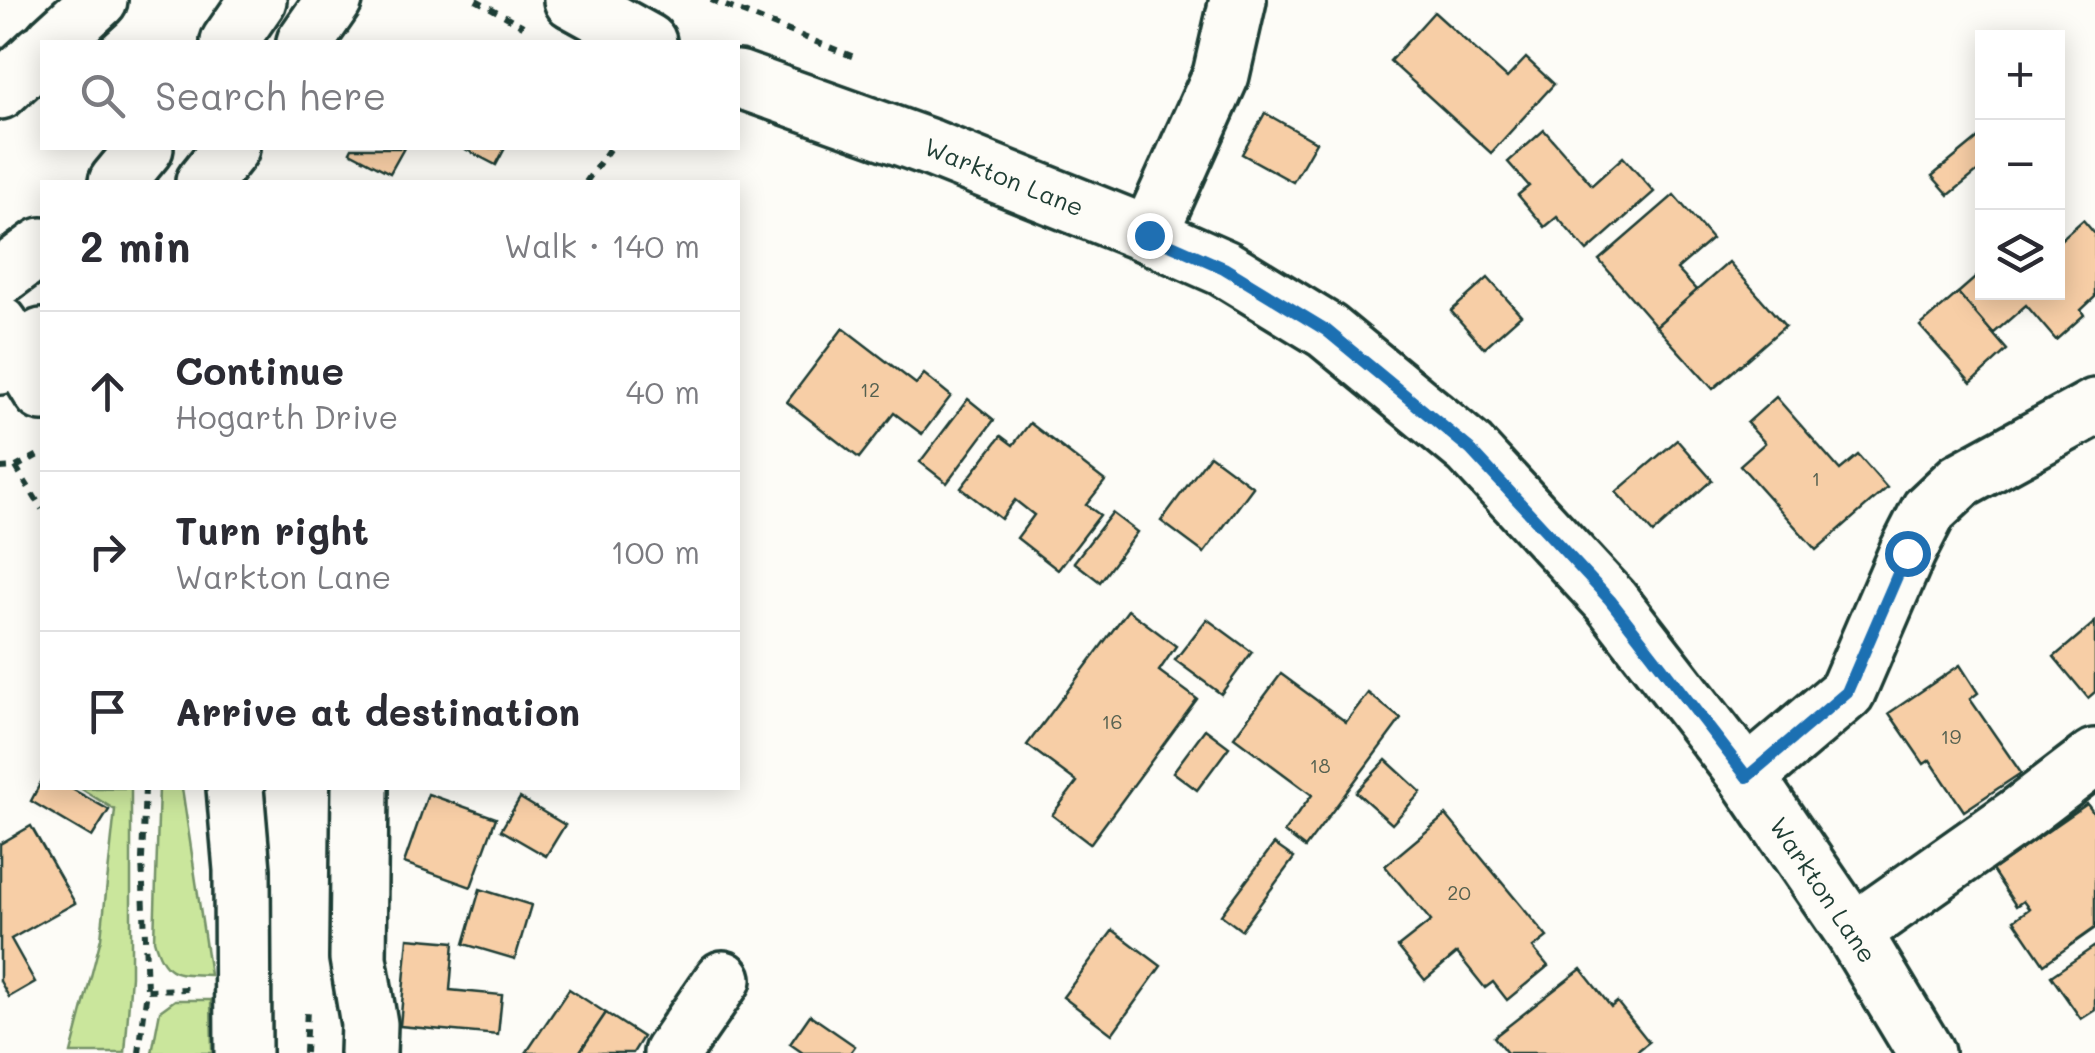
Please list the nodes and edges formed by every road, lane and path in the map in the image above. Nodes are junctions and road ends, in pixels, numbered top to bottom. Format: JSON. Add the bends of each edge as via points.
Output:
{"nodes":[{"id":1,"x":99,"y":0,"type":"edge"},
{"id":2,"x":258,"y":0,"type":"edge"},
{"id":3,"x":334,"y":0,"type":"edge"},
{"id":4,"x":476,"y":0,"type":"edge"},
{"id":5,"x":1238,"y":0,"type":"edge"},
{"id":6,"x":550,"y":14,"type":"edge"},
{"id":7,"x":55,"y":40,"type":"edge"},
{"id":8,"x":231,"y":40,"type":"edge"},
{"id":9,"x":306,"y":40,"type":"edge"},
{"id":10,"x":641,"y":40,"type":"edge"},
{"id":11,"x":40,"y":54,"type":"edge"},
{"id":12,"x":740,"y":80,"type":"edge"},
{"id":13,"x":0,"y":91,"type":"edge"},
{"id":14,"x":144,"y":150,"type":"edge"},
{"id":15,"x":229,"y":150,"type":"edge"},
{"id":16,"x":609,"y":150,"type":"edge"},
{"id":17,"x":118,"y":180,"type":"edge"},
{"id":18,"x":206,"y":180,"type":"edge"},
{"id":19,"x":587,"y":180,"type":"edge"},
{"id":20,"x":1149,"y":235,"type":"junction"},
{"id":21,"x":2095,"y":407,"type":"edge"},
{"id":22,"x":40,"y":454,"type":"edge"},
{"id":23,"x":16,"y":467,"type":"junction"},
{"id":24,"x":0,"y":468,"type":"edge"},
{"id":25,"x":40,"y":505,"type":"edge"},
{"id":26,"x":2095,"y":757,"type":"edge"},
{"id":27,"x":1747,"y":777,"type":"junction"},
{"id":28,"x":145,"y":790,"type":"edge"},
{"id":29,"x":234,"y":790,"type":"edge"},
{"id":30,"x":360,"y":790,"type":"edge"},
{"id":31,"x":1853,"y":932,"type":"junction"},
{"id":32,"x":723,"y":979,"type":"dead end"},
{"id":33,"x":147,"y":990,"type":"junction"},
{"id":34,"x":196,"y":990,"type":"dead end"},
{"id":35,"x":305,"y":1041,"type":"dead end"},
{"id":36,"x":139,"y":1053,"type":"edge"},
{"id":37,"x":243,"y":1053,"type":"edge"},
{"id":38,"x":305,"y":1053,"type":"edge"},
{"id":39,"x":368,"y":1053,"type":"edge"},
{"id":40,"x":672,"y":1053,"type":"edge"},
{"id":41,"x":1926,"y":1053,"type":"edge"}],
"edges":[{"from":1,"to":7,"type":"street"},
{"from":2,"to":8,"type":"street"},
{"from":3,"to":9,"type":"street"},
{"from":4,"to":6,"type":"path"},
{"from":5,"to":20,"type":"street","via":[[1221,75]]},
{"from":6,"to":10,"type":"street"},
{"from":11,"to":13,"type":"street"},
{"from":12,"to":20,"type":"street","name":"Warkton Lane"},
{"from":14,"to":17,"type":"street"},
{"from":15,"to":18,"type":"street"},
{"from":16,"to":19,"type":"path"},
{"from":20,"to":27,"type":"street","name":"Warkton Lane","via":[[1224,268],[1326,330],[1470,449],[1610,600]]},
{"from":21,"to":27,"type":"street","via":[[1960,482],[1929,510],[1847,692]]},
{"from":22,"to":23,"type":"path"},
{"from":23,"to":24,"type":"path"},
{"from":23,"to":25,"type":"path"},
{"from":26,"to":31,"type":"street"},
{"from":27,"to":31,"type":"street","name":"Warkton Lane"},
{"from":28,"to":33,"type":"path"},
{"from":29,"to":37,"type":"street","via":[[242,870]]},
{"from":30,"to":39,"type":"street","via":[[358,958],[370,1024]]},
{"from":31,"to":41,"type":"street","name":"Warkton Lane"},
{"from":32,"to":40,"type":"street"},
{"from":33,"to":34,"type":"path"},
{"from":33,"to":36,"type":"path"},
{"from":35,"to":38,"type":"path"}]}
